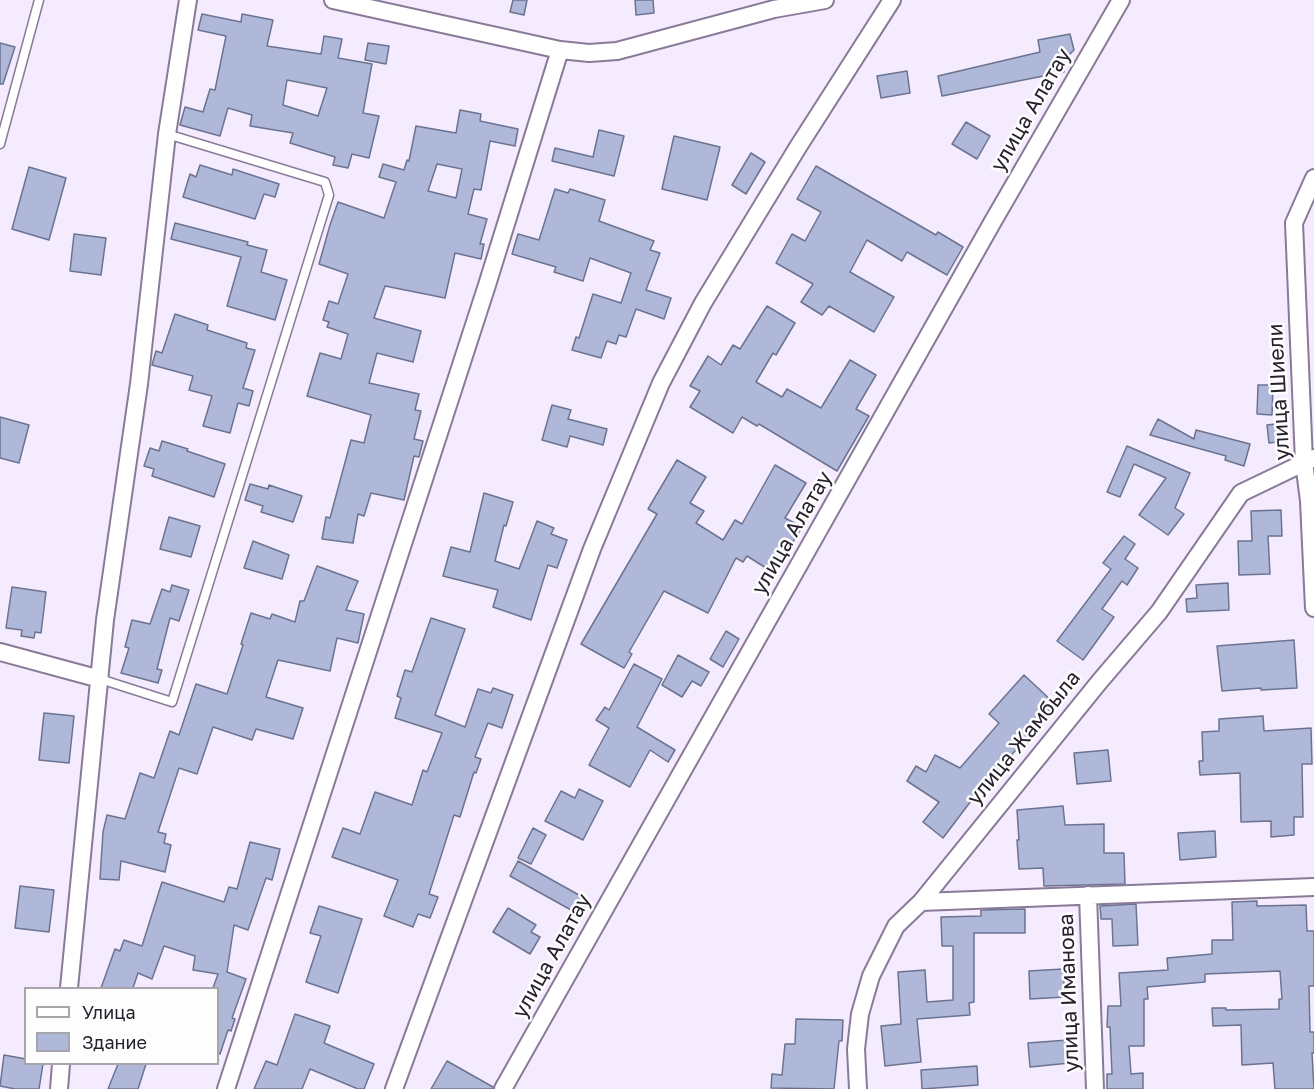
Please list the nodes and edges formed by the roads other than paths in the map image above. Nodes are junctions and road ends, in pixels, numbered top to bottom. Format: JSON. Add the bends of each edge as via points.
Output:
{"nodes":[{"id":1,"x":39,"y":0,"type":"edge"},
{"id":2,"x":188,"y":0,"type":"edge"},
{"id":3,"x":333,"y":0,"type":"edge"},
{"id":4,"x":825,"y":0,"type":"edge"},
{"id":5,"x":892,"y":0,"type":"edge"},
{"id":6,"x":1121,"y":0,"type":"edge"},
{"id":7,"x":560,"y":50,"type":"junction"},
{"id":8,"x":167,"y":134,"type":"junction"},
{"id":9,"x":0,"y":144,"type":"edge"},
{"id":10,"x":1314,"y":178,"type":"edge"},
{"id":11,"x":1309,"y":460,"type":"edge"},
{"id":12,"x":1314,"y":608,"type":"edge"},
{"id":13,"x":0,"y":652,"type":"edge"},
{"id":14,"x":100,"y":679,"type":"junction"},
{"id":15,"x":1314,"y":887,"type":"edge"},
{"id":16,"x":1088,"y":895,"type":"junction"},
{"id":17,"x":921,"y":902,"type":"junction"},
{"id":18,"x":69,"y":987,"type":"edge"},
{"id":19,"x":61,"y":1065,"type":"edge"},
{"id":20,"x":59,"y":1089,"type":"edge"},
{"id":21,"x":226,"y":1089,"type":"edge"},
{"id":22,"x":394,"y":1089,"type":"edge"},
{"id":23,"x":503,"y":1089,"type":"edge"},
{"id":24,"x":858,"y":1089,"type":"edge"},
{"id":25,"x":1095,"y":1089,"type":"edge"}],
"edges":[{"from":1,"to":9,"type":"lane"},
{"from":2,"to":8,"type":"street"},
{"from":3,"to":7,"type":"street"},
{"from":4,"to":7,"type":"street","via":[[774,9],[617,51]]},
{"from":5,"to":22,"type":"street","via":[[703,303],[661,383],[592,549]]},
{"from":6,"to":23,"type":"street","name":"улица Алатау"},
{"from":7,"to":21,"type":"street"},
{"from":8,"to":14,"type":"street"},
{"from":8,"to":14,"type":"lane","via":[[325,182],[329,195],[172,702]]},
{"from":10,"to":11,"type":"street","name":"улица Шиели","via":[[1294,223]]},
{"from":11,"to":12,"type":"street","name":"улица Шиели"},
{"from":11,"to":17,"type":"street","name":"улица Жамбыла","via":[[1241,494],[1159,612]]},
{"from":13,"to":14,"type":"street"},
{"from":14,"to":18,"type":"street"},
{"from":15,"to":16,"type":"street"},
{"from":16,"to":17,"type":"street"},
{"from":16,"to":25,"type":"street","name":"улица Иманова"},
{"from":17,"to":24,"type":"street","name":"улица Жамбыла","via":[[896,926],[870,976],[856,1049]]},
{"from":19,"to":20,"type":"street"}]}
